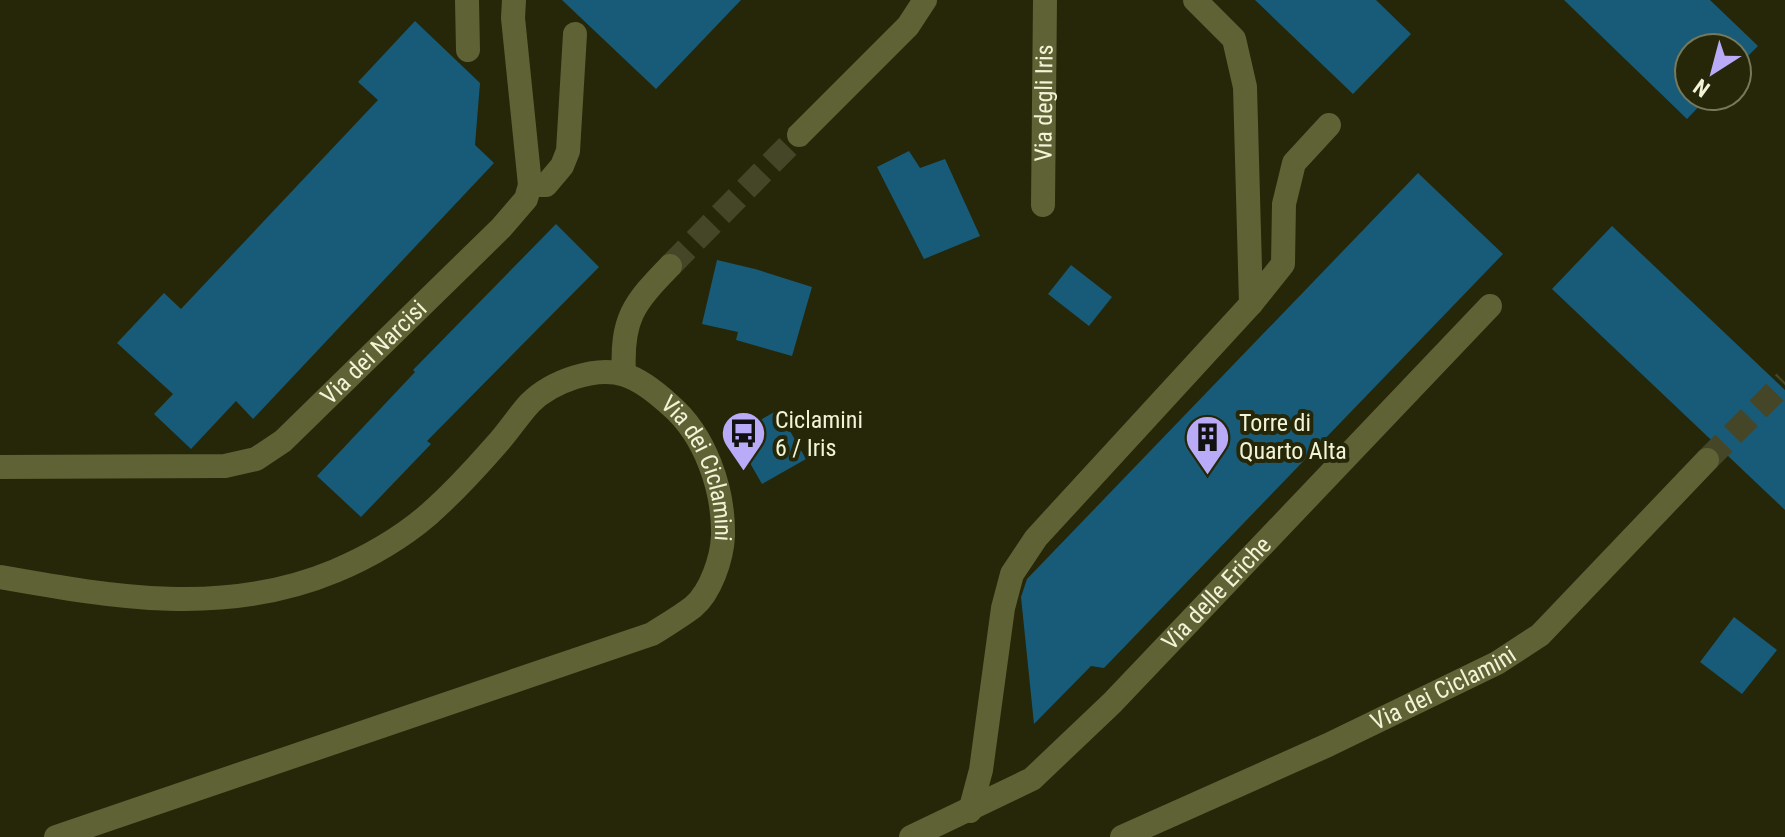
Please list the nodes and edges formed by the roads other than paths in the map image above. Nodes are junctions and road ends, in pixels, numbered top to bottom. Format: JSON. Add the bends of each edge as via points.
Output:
{"nodes":[{"id":1,"x":467,"y":0,"type":"edge"},
{"id":2,"x":514,"y":0,"type":"edge"},
{"id":3,"x":925,"y":0,"type":"edge"},
{"id":4,"x":1045,"y":0,"type":"edge"},
{"id":5,"x":1195,"y":0,"type":"edge"},
{"id":6,"x":575,"y":34,"type":"dead end"},
{"id":7,"x":468,"y":50,"type":"dead end"},
{"id":8,"x":1329,"y":125,"type":"dead end"},
{"id":9,"x":799,"y":135,"type":"tunnel mouth"},
{"id":10,"x":530,"y":185,"type":"junction"},
{"id":11,"x":1043,"y":205,"type":"dead end"},
{"id":12,"x":670,"y":266,"type":"tunnel mouth"},
{"id":13,"x":1251,"y":304,"type":"junction"},
{"id":14,"x":1490,"y":306,"type":"dead end"},
{"id":15,"x":624,"y":374,"type":"junction"},
{"id":16,"x":1707,"y":460,"type":"tunnel mouth"},
{"id":17,"x":0,"y":467,"type":"edge"},
{"id":18,"x":0,"y":577,"type":"edge"},
{"id":19,"x":970,"y":811,"type":"junction"},
{"id":20,"x":56,"y":837,"type":"edge"},
{"id":21,"x":911,"y":837,"type":"edge"},
{"id":22,"x":1122,"y":837,"type":"edge"}],
"edges":[{"from":1,"to":7,"type":"street"},
{"from":2,"to":10,"type":"street"},
{"from":3,"to":9,"type":"street","via":[[908,26]]},
{"from":4,"to":11,"type":"street","name":"Via degli Iris"},
{"from":5,"to":13,"type":"street","via":[[1234,39],[1245,87]]},
{"from":6,"to":10,"type":"street","via":[[568,151],[546,185]]},
{"from":8,"to":13,"type":"street","via":[[1294,163],[1284,204],[1283,264]]},
{"from":10,"to":17,"type":"street","name":"Via dei Narcisi","via":[[526,199],[501,228],[283,441],[256,459],[225,466]]},
{"from":12,"to":15,"type":"street","via":[[631,311],[622,344]]},
{"from":13,"to":19,"type":"street","via":[[1036,538],[1012,574]]},
{"from":14,"to":19,"type":"street","name":"Via delle Eriche","via":[[1112,703],[1032,779]]},
{"from":15,"to":18,"type":"street","name":"Via dei Ciclamini","via":[[589,372],[560,382],[532,401],[428,515],[385,546],[288,587],[197,601]]},
{"from":15,"to":20,"type":"street","name":"Via dei Ciclamini","via":[[686,418],[710,462],[723,536],[715,574],[696,605],[652,634]]},
{"from":16,"to":22,"type":"street","name":"Via dei Ciclamini","via":[[1540,635],[1497,663]]},
{"from":19,"to":21,"type":"street","name":"Via delle Eriche"}]}
